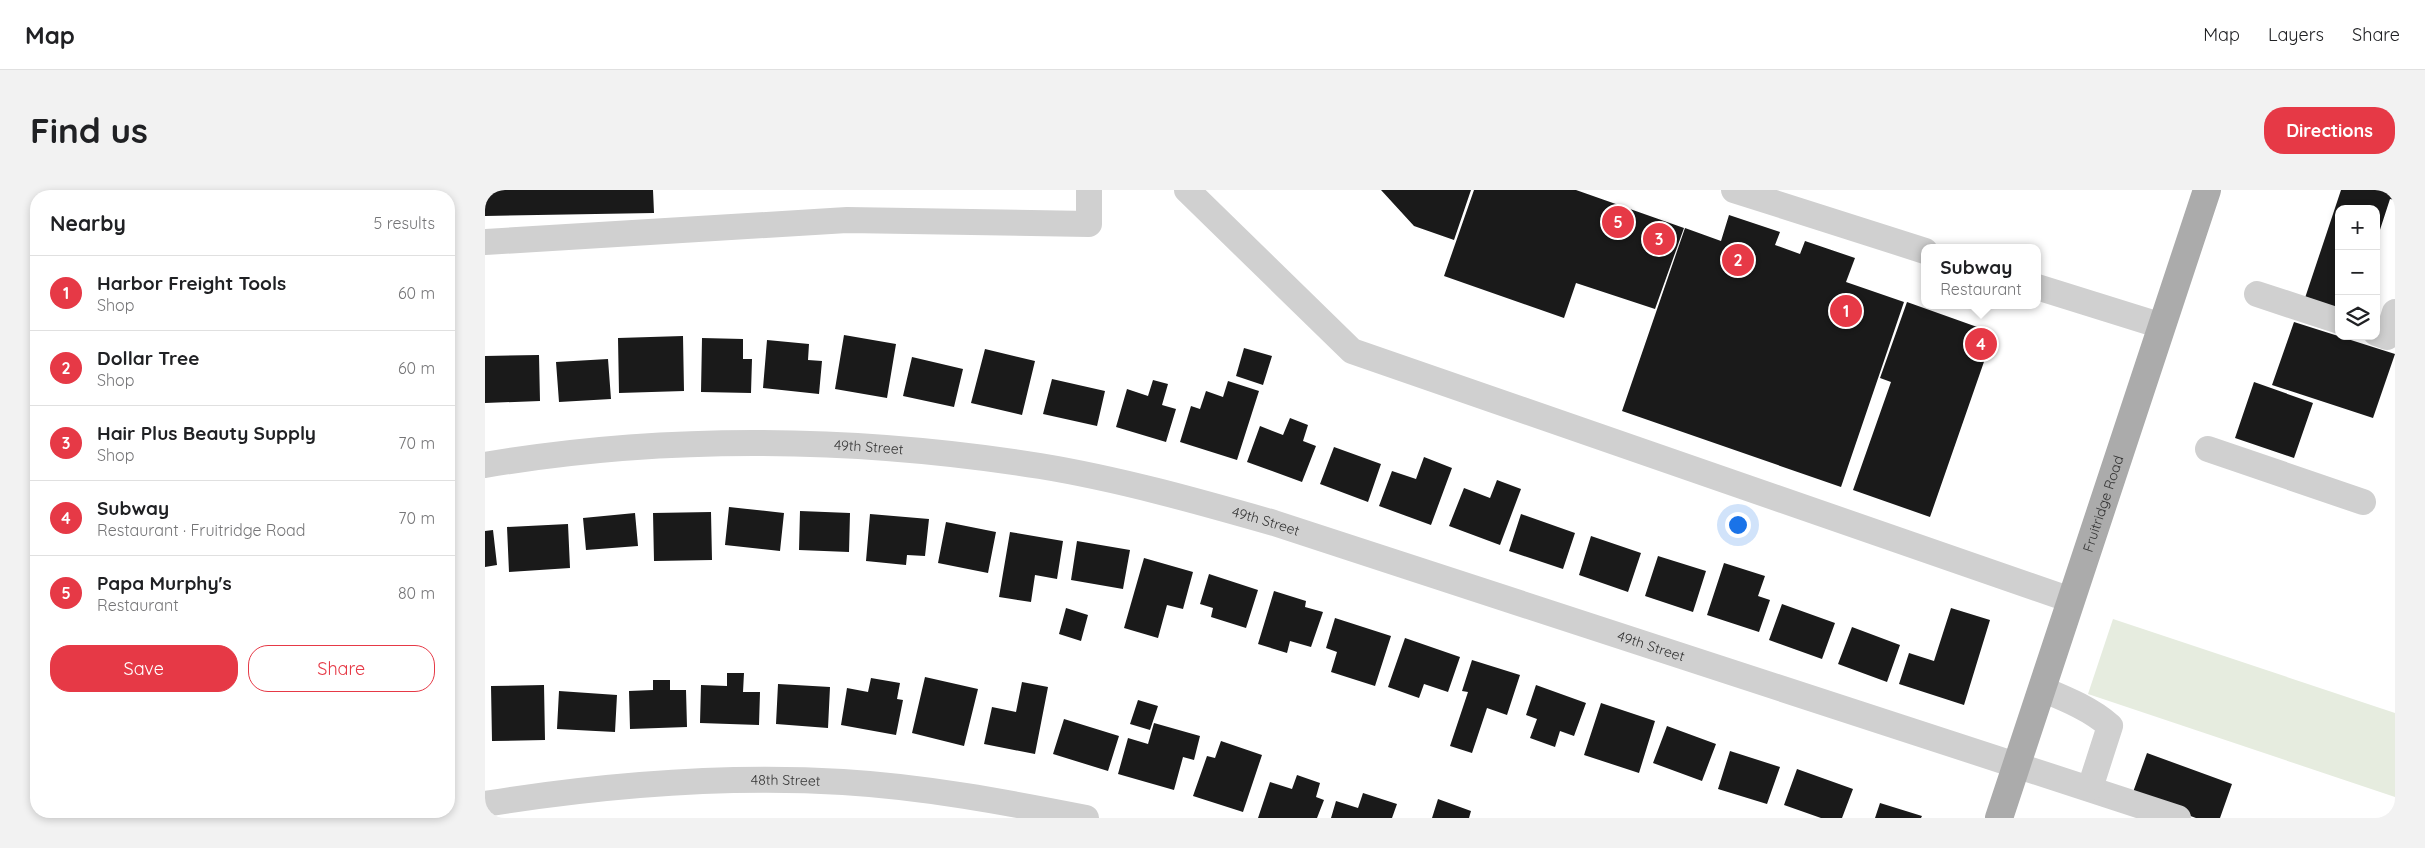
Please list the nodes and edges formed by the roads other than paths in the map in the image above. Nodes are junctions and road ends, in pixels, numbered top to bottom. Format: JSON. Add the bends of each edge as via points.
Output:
{"nodes":[{"id":1,"x":1089,"y":190,"type":"edge"},
{"id":2,"x":1187,"y":190,"type":"edge"},
{"id":3,"x":1734,"y":190,"type":"edge"},
{"id":4,"x":2207,"y":190,"type":"edge"},
{"id":5,"x":485,"y":242,"type":"edge"},
{"id":6,"x":1921,"y":250,"type":"edge"},
{"id":7,"x":2041,"y":288,"type":"edge"},
{"id":8,"x":2257,"y":294,"type":"dead end"},
{"id":9,"x":2395,"y":312,"type":"edge"},
{"id":10,"x":2335,"y":320,"type":"edge"},
{"id":11,"x":2161,"y":326,"type":"junction"},
{"id":12,"x":2380,"y":334,"type":"edge"},
{"id":13,"x":2208,"y":449,"type":"dead end"},
{"id":14,"x":485,"y":465,"type":"edge"},
{"id":15,"x":2363,"y":502,"type":"dead end"},
{"id":16,"x":2071,"y":600,"type":"junction"},
{"id":17,"x":2042,"y":689,"type":"junction"},
{"id":18,"x":2016,"y":767,"type":"junction"},
{"id":19,"x":2090,"y":788,"type":"junction"},
{"id":20,"x":485,"y":804,"type":"edge"},
{"id":21,"x":1086,"y":818,"type":"edge"},
{"id":22,"x":1999,"y":818,"type":"edge"},
{"id":23,"x":2178,"y":818,"type":"edge"}],
"edges":[{"from":1,"to":5,"type":"street","via":[[1089,224],[847,220]]},
{"from":2,"to":16,"type":"street","via":[[1352,351]]},
{"from":3,"to":6,"type":"street"},
{"from":4,"to":11,"type":"main road","name":"Fruitridge Road"},
{"from":7,"to":11,"type":"street"},
{"from":8,"to":10,"type":"street"},
{"from":9,"to":12,"type":"street","via":[[2387,337]]},
{"from":11,"to":16,"type":"main road","name":"Fruitridge Road"},
{"from":13,"to":15,"type":"street"},
{"from":14,"to":18,"type":"street","name":"49th Street","via":[[618,449],[738,443],[857,446],[952,454],[1041,467],[1159,491],[1274,522]]},
{"from":16,"to":17,"type":"main road","name":"Fruitridge Road"},
{"from":17,"to":18,"type":"main road","name":"Fruitridge Road"},
{"from":17,"to":19,"type":"street","via":[[2076,704],[2110,726]]},
{"from":18,"to":19,"type":"street","name":"49th Street"},
{"from":18,"to":22,"type":"main road","name":"Fruitridge Road"},
{"from":19,"to":23,"type":"street","name":"49th Street"},
{"from":20,"to":21,"type":"street","name":"48th Street","via":[[648,783],[751,779],[920,789]]}]}
